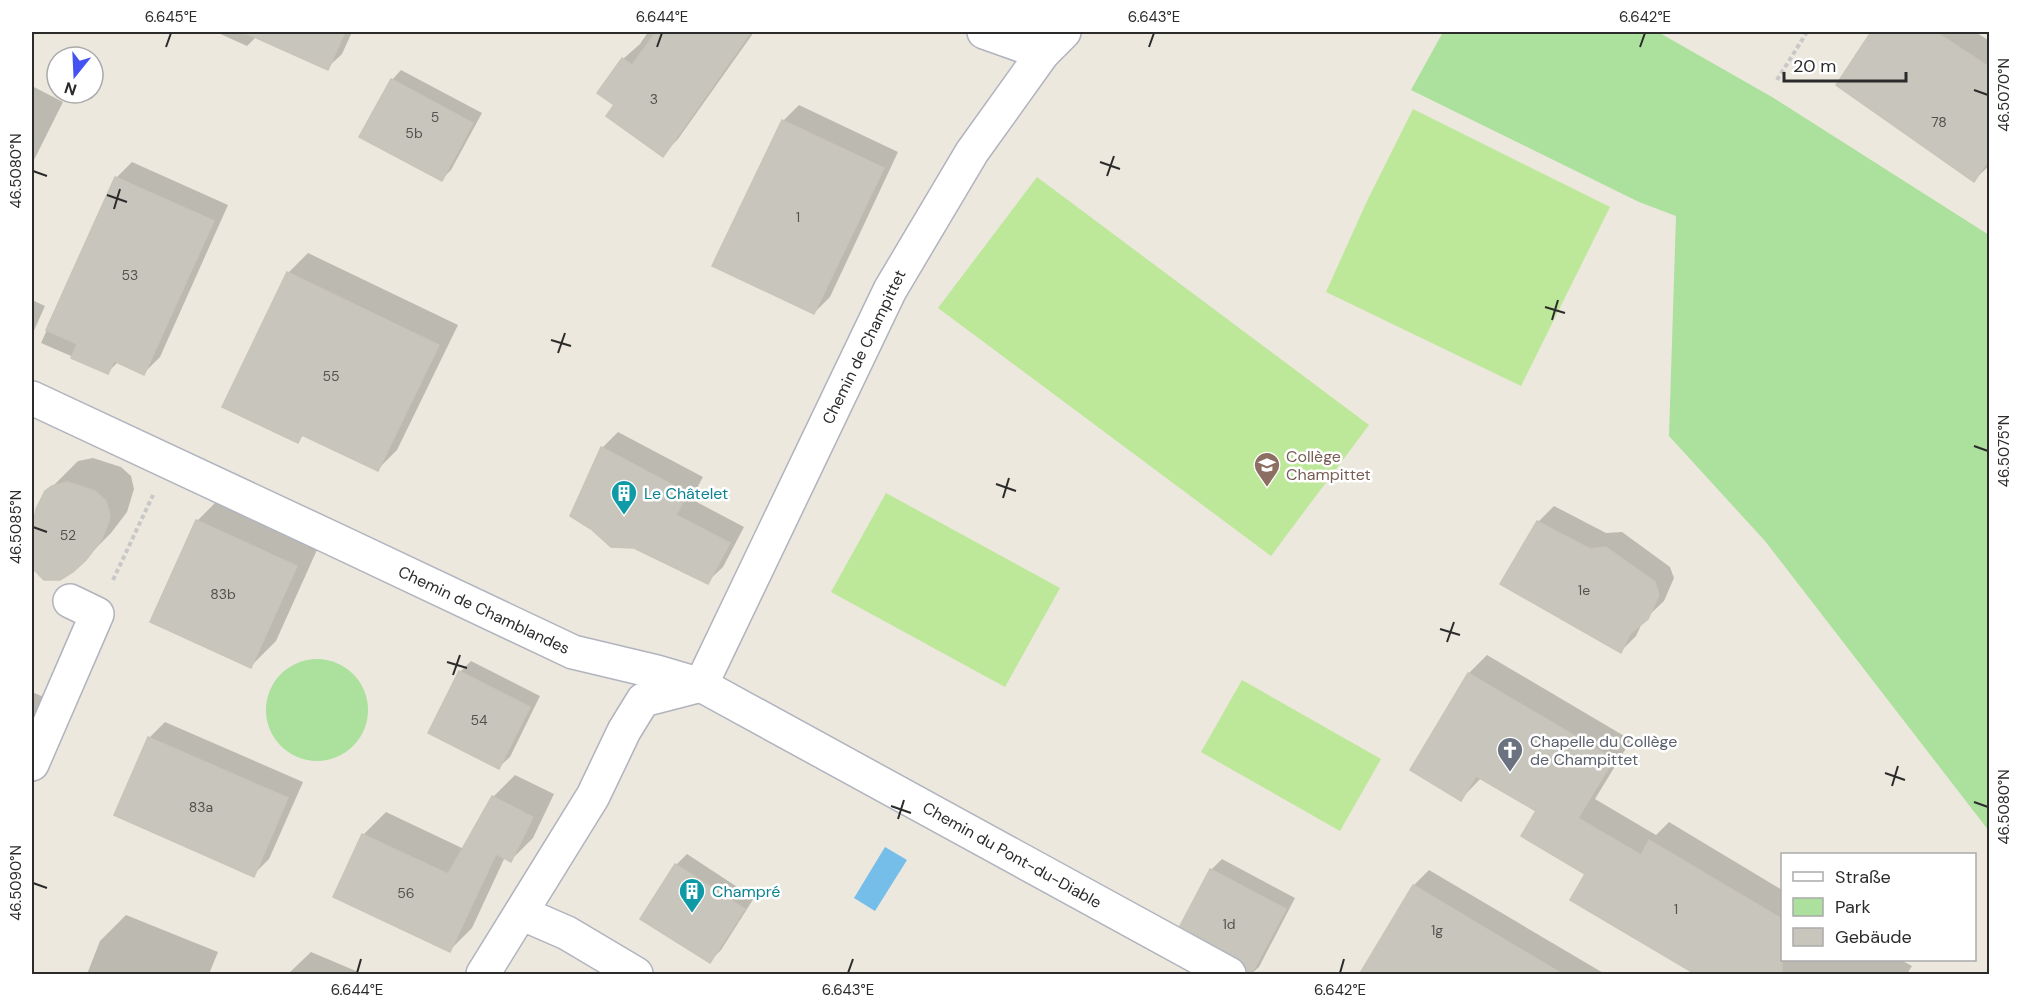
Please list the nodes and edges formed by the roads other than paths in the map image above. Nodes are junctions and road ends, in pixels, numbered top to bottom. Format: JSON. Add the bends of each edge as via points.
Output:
{"nodes":[{"id":1,"x":984,"y":32,"type":"edge"},
{"id":2,"x":1054,"y":42,"type":"edge"},
{"id":3,"x":32,"y":398,"type":"edge"},
{"id":4,"x":84,"y":608,"type":"road end"},
{"id":5,"x":700,"y":684,"type":"junction"},
{"id":6,"x":32,"y":764,"type":"edge"},
{"id":7,"x":521,"y":913,"type":"junction"},
{"id":8,"x":483,"y":975,"type":"edge"},
{"id":9,"x":636,"y":975,"type":"edge"},
{"id":10,"x":1229,"y":975,"type":"edge"}],
"edges":[{"from":1,"to":2,"type":"street"},
{"from":2,"to":5,"type":"street","name":"Chemin de Champittet","via":[[972,152],[890,291]]},
{"from":3,"to":5,"type":"street","name":"Chemin de Chamblandes","via":[[573,652]]},
{"from":4,"to":6,"type":"street"},
{"from":5,"to":7,"type":"street","via":[[643,700],[593,796]]},
{"from":5,"to":10,"type":"street","name":"Chemin du Pont-du-Diable"},
{"from":7,"to":8,"type":"street"},
{"from":7,"to":9,"type":"street","via":[[567,933]]}]}
